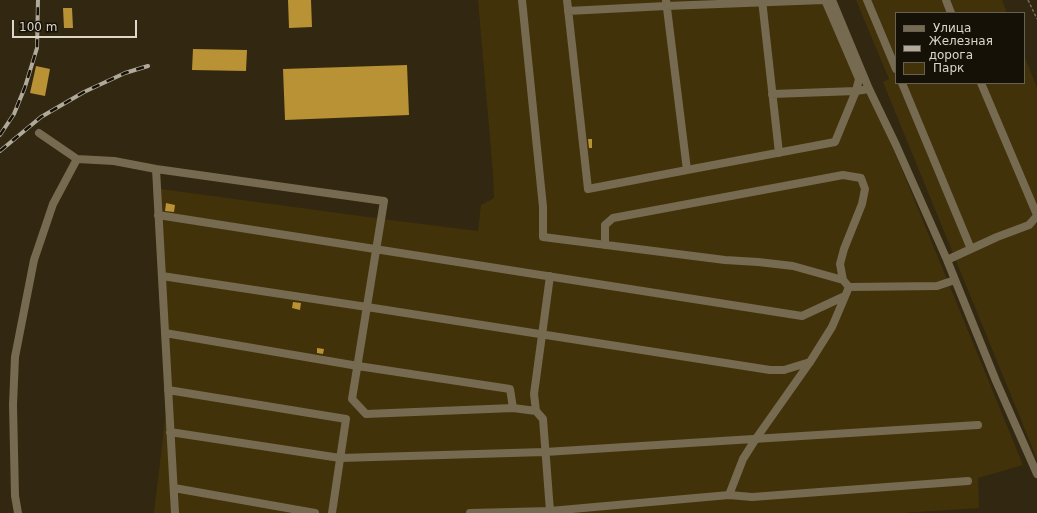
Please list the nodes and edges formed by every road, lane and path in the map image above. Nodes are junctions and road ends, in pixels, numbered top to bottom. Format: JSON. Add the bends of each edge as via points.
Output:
{"nodes":[{"id":1,"x":522,"y":0,"type":"edge"},
{"id":2,"x":567,"y":0,"type":"edge"},
{"id":3,"x":824,"y":0,"type":"edge"},
{"id":4,"x":832,"y":0,"type":"edge"},
{"id":5,"x":867,"y":0,"type":"edge"},
{"id":6,"x":946,"y":0,"type":"edge"},
{"id":7,"x":1028,"y":0,"type":"edge"},
{"id":8,"x":762,"y":1,"type":"edge"},
{"id":9,"x":666,"y":3,"type":"edge"},
{"id":10,"x":568,"y":11,"type":"junction"},
{"id":11,"x":951,"y":12,"type":"edge"},
{"id":12,"x":1037,"y":19,"type":"edge"},
{"id":13,"x":895,"y":67,"type":"edge"},
{"id":14,"x":902,"y":84,"type":"edge"},
{"id":15,"x":980,"y":84,"type":"edge"},
{"id":16,"x":869,"y":89,"type":"junction"},
{"id":17,"x":856,"y":91,"type":"junction"},
{"id":18,"x":772,"y":94,"type":"junction"},
{"id":19,"x":40,"y":132,"type":"dead end"},
{"id":20,"x":779,"y":153,"type":"junction"},
{"id":21,"x":77,"y":159,"type":"junction"},
{"id":22,"x":156,"y":169,"type":"junction"},
{"id":23,"x":687,"y":170,"type":"junction"},
{"id":24,"x":158,"y":215,"type":"junction"},
{"id":25,"x":1037,"y":216,"type":"edge"},
{"id":26,"x":605,"y":245,"type":"junction"},
{"id":27,"x":377,"y":249,"type":"junction"},
{"id":28,"x":971,"y":249,"type":"junction"},
{"id":29,"x":947,"y":260,"type":"junction"},
{"id":30,"x":162,"y":276,"type":"junction"},
{"id":31,"x":550,"y":276,"type":"junction"},
{"id":32,"x":843,"y":280,"type":"junction"},
{"id":33,"x":955,"y":280,"type":"junction"},
{"id":34,"x":849,"y":287,"type":"junction"},
{"id":35,"x":846,"y":296,"type":"junction"},
{"id":36,"x":367,"y":307,"type":"junction"},
{"id":37,"x":165,"y":334,"type":"junction"},
{"id":38,"x":542,"y":334,"type":"junction"},
{"id":39,"x":810,"y":362,"type":"junction"},
{"id":40,"x":358,"y":366,"type":"junction"},
{"id":41,"x":168,"y":390,"type":"junction"},
{"id":42,"x":513,"y":408,"type":"junction"},
{"id":43,"x":536,"y":411,"type":"junction"},
{"id":44,"x":978,"y":425,"type":"dead end"},
{"id":45,"x":170,"y":432,"type":"junction"},
{"id":46,"x":755,"y":440,"type":"junction"},
{"id":47,"x":545,"y":452,"type":"junction"},
{"id":48,"x":340,"y":458,"type":"junction"},
{"id":49,"x":1037,"y":474,"type":"edge"},
{"id":50,"x":968,"y":481,"type":"dead end"},
{"id":51,"x":174,"y":488,"type":"junction"},
{"id":52,"x":729,"y":495,"type":"junction"},
{"id":53,"x":550,"y":511,"type":"junction"},
{"id":54,"x":18,"y":513,"type":"edge"},
{"id":55,"x":175,"y":513,"type":"edge"},
{"id":56,"x":315,"y":513,"type":"edge"},
{"id":57,"x":332,"y":513,"type":"edge"},
{"id":58,"x":470,"y":513,"type":"edge"}],
"edges":[{"from":1,"to":26,"type":"street","via":[[543,207],[543,237]]},
{"from":2,"to":10,"type":"street"},
{"from":3,"to":8,"type":"street"},
{"from":3,"to":17,"type":"street","via":[[859,79]]},
{"from":4,"to":16,"type":"street"},
{"from":5,"to":13,"type":"street"},
{"from":6,"to":11,"type":"street"},
{"from":7,"to":12,"type":"path"},
{"from":8,"to":9,"type":"street"},
{"from":8,"to":18,"type":"street"},
{"from":9,"to":10,"type":"street"},
{"from":9,"to":23,"type":"street"},
{"from":10,"to":23,"type":"street","via":[[588,189]]},
{"from":14,"to":28,"type":"street"},
{"from":15,"to":25,"type":"street"},
{"from":16,"to":17,"type":"street"},
{"from":16,"to":29,"type":"street"},
{"from":17,"to":18,"type":"street"},
{"from":17,"to":20,"type":"street","via":[[835,142]]},
{"from":18,"to":20,"type":"street"},
{"from":19,"to":21,"type":"street"},
{"from":20,"to":23,"type":"street"},
{"from":21,"to":22,"type":"street","via":[[114,161]]},
{"from":21,"to":54,"type":"street","via":[[53,204],[34,260],[15,357],[15,496]]},
{"from":22,"to":24,"type":"street"},
{"from":22,"to":27,"type":"street","via":[[384,201]]},
{"from":24,"to":27,"type":"street"},
{"from":24,"to":30,"type":"street"},
{"from":25,"to":28,"type":"street","via":[[1030,225]]},
{"from":26,"to":32,"type":"street","via":[[794,266]]},
{"from":26,"to":32,"type":"street","via":[[605,225],[613,218],[843,175],[860,178],[865,189],[840,264]]},
{"from":27,"to":31,"type":"street"},
{"from":27,"to":36,"type":"street"},
{"from":28,"to":29,"type":"street"},
{"from":29,"to":33,"type":"street"},
{"from":30,"to":36,"type":"street"},
{"from":30,"to":37,"type":"street"},
{"from":31,"to":35,"type":"street","via":[[802,316]]},
{"from":31,"to":38,"type":"street"},
{"from":32,"to":34,"type":"street"},
{"from":33,"to":34,"type":"street","via":[[937,286]]},
{"from":33,"to":49,"type":"street"},
{"from":34,"to":35,"type":"street"},
{"from":35,"to":39,"type":"street","via":[[832,328]]},
{"from":36,"to":38,"type":"street"},
{"from":36,"to":40,"type":"street"},
{"from":37,"to":40,"type":"street"},
{"from":37,"to":41,"type":"street"},
{"from":38,"to":39,"type":"street","via":[[770,370],[784,370]]},
{"from":38,"to":43,"type":"street","via":[[534,394]]},
{"from":39,"to":46,"type":"street"},
{"from":40,"to":42,"type":"street","via":[[510,388]]},
{"from":40,"to":42,"type":"street","via":[[352,399],[366,414]]},
{"from":41,"to":45,"type":"street"},
{"from":41,"to":48,"type":"street","via":[[346,419]]},
{"from":42,"to":43,"type":"street"},
{"from":43,"to":47,"type":"street","via":[[543,419]]},
{"from":44,"to":46,"type":"street"},
{"from":45,"to":48,"type":"street"},
{"from":45,"to":51,"type":"street"},
{"from":46,"to":47,"type":"street"},
{"from":46,"to":52,"type":"street","via":[[743,459]]},
{"from":47,"to":48,"type":"street"},
{"from":47,"to":53,"type":"street"},
{"from":48,"to":57,"type":"street"},
{"from":50,"to":52,"type":"street","via":[[752,497]]},
{"from":51,"to":55,"type":"street"},
{"from":51,"to":56,"type":"street"},
{"from":52,"to":53,"type":"street"},
{"from":53,"to":58,"type":"street"}]}
